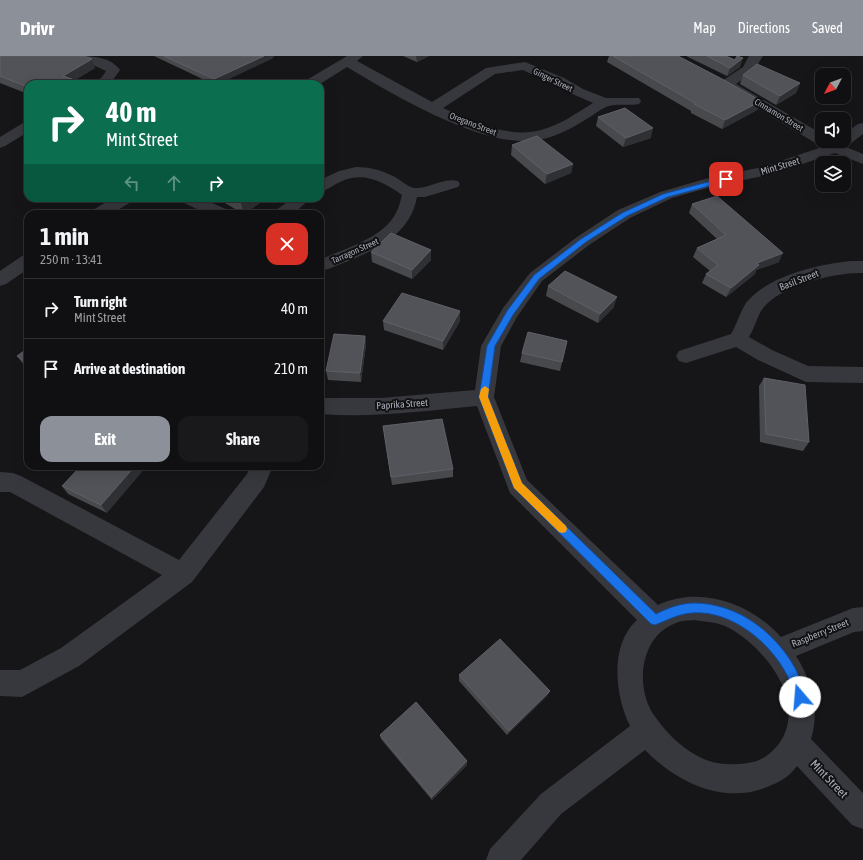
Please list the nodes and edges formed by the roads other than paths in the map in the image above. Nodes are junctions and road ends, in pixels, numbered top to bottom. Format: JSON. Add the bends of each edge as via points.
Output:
{"nodes":[{"id":1,"x":85,"y":56,"type":"edge"},
{"id":2,"x":756,"y":56,"type":"edge"},
{"id":3,"x":351,"y":59,"type":"edge"},
{"id":4,"x":107,"y":80,"type":"edge"},
{"id":5,"x":317,"y":80,"type":"edge"},
{"id":6,"x":634,"y":101,"type":"dead end"},
{"id":7,"x":604,"y":102,"type":"junction"},
{"id":8,"x":433,"y":108,"type":"junction"},
{"id":9,"x":863,"y":127,"type":"edge"},
{"id":10,"x":24,"y":128,"type":"edge"},
{"id":11,"x":851,"y":132,"type":"edge"},
{"id":12,"x":815,"y":136,"type":"edge"},
{"id":13,"x":0,"y":143,"type":"edge"},
{"id":14,"x":816,"y":148,"type":"edge"},
{"id":15,"x":838,"y":148,"type":"edge"},
{"id":16,"x":863,"y":159,"type":"edge"},
{"id":17,"x":324,"y":184,"type":"edge"},
{"id":18,"x":452,"y":184,"type":"dead end"},
{"id":19,"x":410,"y":193,"type":"junction"},
{"id":20,"x":118,"y":202,"type":"edge"},
{"id":21,"x":196,"y":202,"type":"edge"},
{"id":22,"x":298,"y":202,"type":"edge"},
{"id":23,"x":106,"y":210,"type":"edge"},
{"id":24,"x":214,"y":210,"type":"edge"},
{"id":25,"x":287,"y":210,"type":"edge"},
{"id":26,"x":24,"y":264,"type":"edge"},
{"id":27,"x":324,"y":264,"type":"edge"},
{"id":28,"x":863,"y":266,"type":"edge"},
{"id":29,"x":0,"y":280,"type":"edge"},
{"id":30,"x":738,"y":339,"type":"junction"},
{"id":31,"x":686,"y":356,"type":"dead end"},
{"id":32,"x":863,"y":375,"type":"edge"},
{"id":33,"x":484,"y":397,"type":"junction"},
{"id":34,"x":324,"y":406,"type":"edge"},
{"id":35,"x":260,"y":470,"type":"edge"},
{"id":36,"x":0,"y":482,"type":"edge"},
{"id":37,"x":183,"y":574,"type":"junction"},
{"id":38,"x":863,"y":619,"type":"edge"},
{"id":39,"x":655,"y":620,"type":"junction"},
{"id":40,"x":778,"y":651,"type":"junction"},
{"id":41,"x":0,"y":683,"type":"edge"},
{"id":42,"x":648,"y":730,"type":"junction"},
{"id":43,"x":795,"y":743,"type":"junction"},
{"id":44,"x":863,"y":814,"type":"edge"},
{"id":45,"x":501,"y":860,"type":"edge"}],
"edges":[{"from":1,"to":4,"type":"street","via":[[113,70]]},
{"from":2,"to":12,"type":"street","name":"Cinnamon Street","via":[[744,74],[722,81]]},
{"from":3,"to":5,"type":"street"},
{"from":3,"to":8,"type":"street","name":"Oregano Street","via":[[410,98]]},
{"from":6,"to":7,"type":"street","name":"Ginger Street"},
{"from":7,"to":8,"type":"street","name":"Oregano Street","via":[[560,127],[537,136],[493,133]]},
{"from":7,"to":8,"type":"street","name":"Ginger Street","via":[[525,66],[491,71]]},
{"from":9,"to":11,"type":"street","name":"Mint Street"},
{"from":10,"to":13,"type":"street"},
{"from":14,"to":33,"type":"street","name":"Mint Street","via":[[767,171],[712,182],[666,195],[624,214],[583,241],[536,277],[510,313],[491,346]]},
{"from":15,"to":16,"type":"street","name":"Cinnamon Street"},
{"from":17,"to":19,"type":"street","via":[[350,171],[366,171],[384,177]]},
{"from":18,"to":19,"type":"street","via":[[425,192]]},
{"from":19,"to":27,"type":"street","name":"Tarragon Street","via":[[410,205],[402,221],[383,238]]},
{"from":20,"to":23,"type":"street"},
{"from":21,"to":24,"type":"street"},
{"from":22,"to":25,"type":"street"},
{"from":26,"to":29,"type":"street"},
{"from":28,"to":30,"type":"street","name":"Basil Street","via":[[827,270],[771,291],[753,308]]},
{"from":30,"to":31,"type":"street"},
{"from":30,"to":32,"type":"street","via":[[764,355],[806,374]]},
{"from":33,"to":34,"type":"street","name":"Paprika Street","via":[[398,406]]},
{"from":33,"to":39,"type":"street","name":"Mint Street","via":[[518,486]]},
{"from":35,"to":37,"type":"street","via":[[256,480]]},
{"from":36,"to":37,"type":"street","via":[[13,483]]},
{"from":37,"to":41,"type":"street","via":[[70,657],[22,684]]},
{"from":38,"to":40,"type":"street","name":"Raspberry Street","via":[[853,620]]},
{"from":39,"to":40,"type":"street","via":[[673,611],[694,608],[716,611],[739,619],[760,633]]},
{"from":39,"to":42,"type":"street","via":[[640,635],[631,656],[629,680],[635,705]]},
{"from":40,"to":43,"type":"street","via":[[792,673],[800,697],[802,721]]},
{"from":42,"to":43,"type":"street","via":[[670,754],[692,768],[728,779],[757,777],[780,764]]},
{"from":42,"to":45,"type":"street","via":[[551,804]]},
{"from":43,"to":44,"type":"street","name":"Mint Street"}]}
